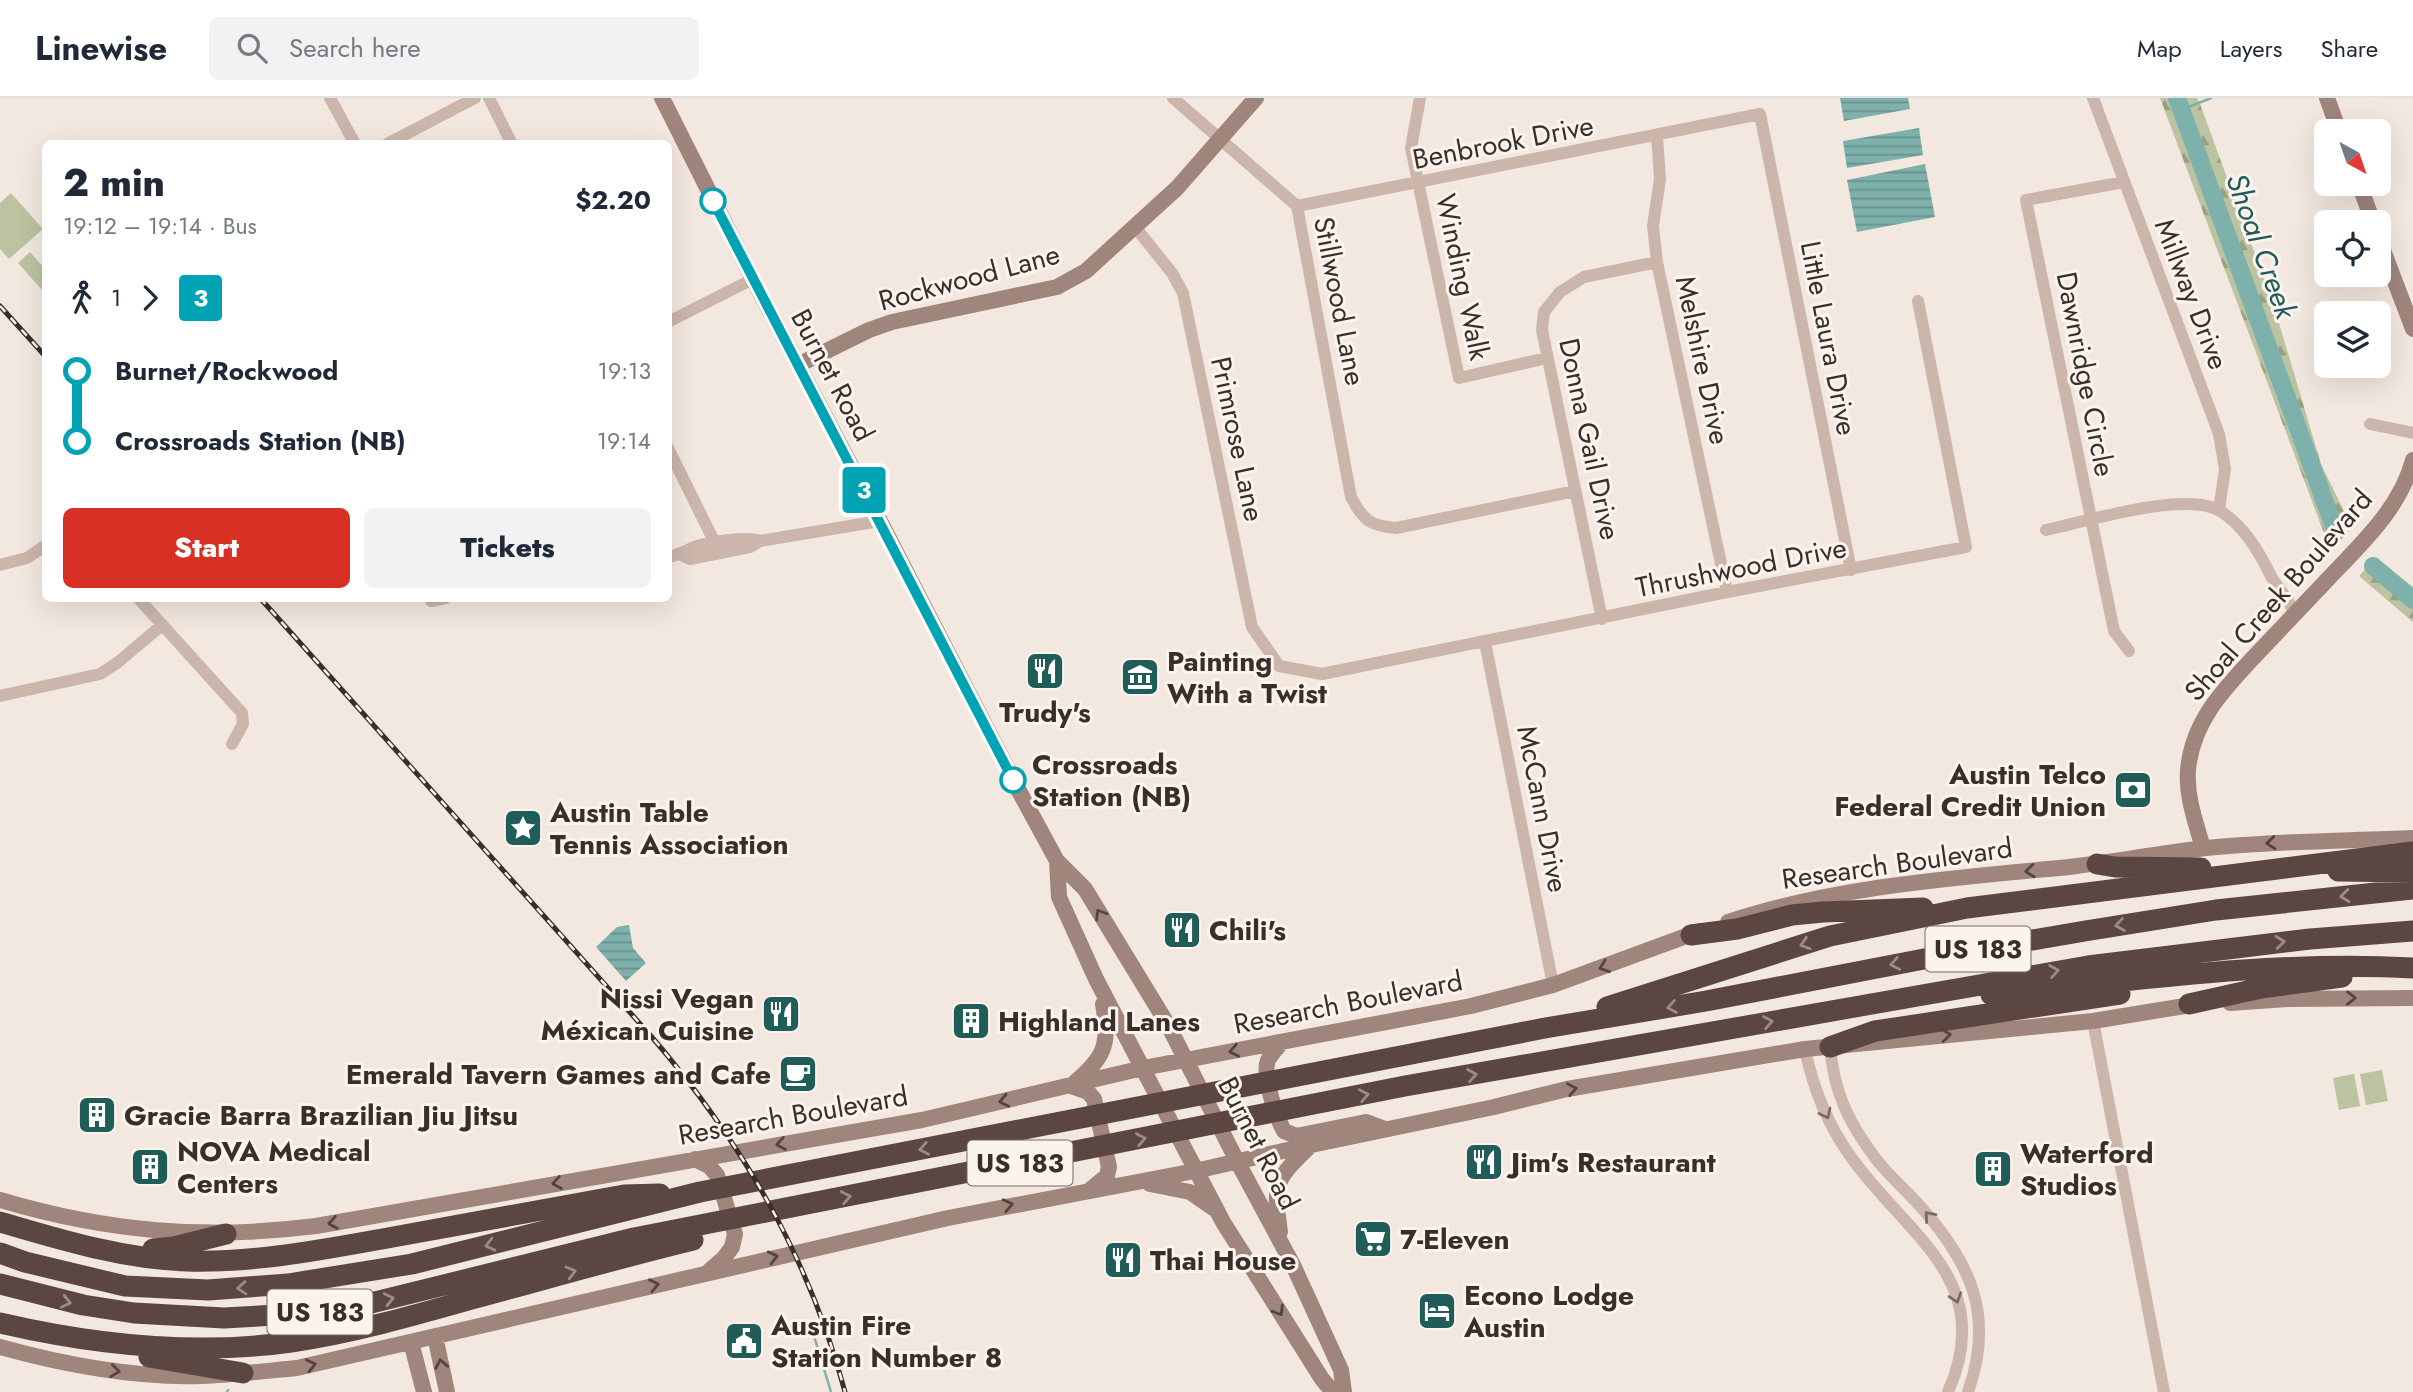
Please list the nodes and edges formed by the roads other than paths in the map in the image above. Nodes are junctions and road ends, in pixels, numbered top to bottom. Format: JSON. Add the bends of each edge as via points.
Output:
{"nodes":[{"id":1,"x":330,"y":98,"type":"edge"},
{"id":2,"x":475,"y":98,"type":"edge"},
{"id":3,"x":489,"y":98,"type":"edge"},
{"id":4,"x":662,"y":98,"type":"edge"},
{"id":5,"x":1173,"y":98,"type":"edge"},
{"id":6,"x":1256,"y":98,"type":"edge"},
{"id":7,"x":1420,"y":98,"type":"edge"},
{"id":8,"x":2093,"y":98,"type":"edge"},
{"id":9,"x":2327,"y":98,"type":"edge"},
{"id":10,"x":1760,"y":114,"type":"joint"},
{"id":11,"x":2335,"y":119,"type":"edge"},
{"id":12,"x":1657,"y":136,"type":"junction"},
{"id":13,"x":1220,"y":139,"type":"junction"},
{"id":14,"x":353,"y":140,"type":"edge"},
{"id":15,"x":395,"y":140,"type":"edge"},
{"id":16,"x":510,"y":140,"type":"edge"},
{"id":17,"x":2124,"y":182,"type":"junction"},
{"id":18,"x":1418,"y":184,"type":"junction"},
{"id":19,"x":1297,"y":206,"type":"junction"},
{"id":20,"x":1136,"y":228,"type":"junction"},
{"id":21,"x":1657,"y":262,"type":"junction"},
{"id":22,"x":2391,"y":271,"type":"edge"},
{"id":23,"x":753,"y":279,"type":"junction"},
{"id":24,"x":1919,"y":301,"type":"dead end"},
{"id":25,"x":672,"y":320,"type":"edge"},
{"id":26,"x":2413,"y":329,"type":"edge"},
{"id":27,"x":1548,"y":358,"type":"junction"},
{"id":28,"x":798,"y":365,"type":"junction"},
{"id":29,"x":2370,"y":424,"type":"dead end"},
{"id":30,"x":2413,"y":433,"type":"edge"},
{"id":31,"x":672,"y":456,"type":"edge"},
{"id":32,"x":2413,"y":460,"type":"edge"},
{"id":33,"x":1575,"y":491,"type":"junction"},
{"id":34,"x":2219,"y":510,"type":"junction"},
{"id":35,"x":880,"y":521,"type":"junction"},
{"id":36,"x":2090,"y":521,"type":"junction"},
{"id":37,"x":2046,"y":530,"type":"dead end"},
{"id":38,"x":42,"y":548,"type":"edge"},
{"id":39,"x":718,"y":548,"type":"junction"},
{"id":40,"x":675,"y":556,"type":"edge"},
{"id":41,"x":0,"y":565,"type":"edge"},
{"id":42,"x":1851,"y":570,"type":"junction"},
{"id":43,"x":1727,"y":592,"type":"junction"},
{"id":44,"x":142,"y":602,"type":"edge"},
{"id":45,"x":2294,"y":614,"type":"junction"},
{"id":46,"x":1602,"y":619,"type":"junction"},
{"id":47,"x":162,"y":625,"type":"junction"},
{"id":48,"x":1485,"y":642,"type":"junction"},
{"id":49,"x":2129,"y":651,"type":"dead end"},
{"id":50,"x":1279,"y":666,"type":"joint"},
{"id":51,"x":0,"y":696,"type":"edge"},
{"id":52,"x":232,"y":744,"type":"dead end"},
{"id":53,"x":2413,"y":838,"type":"edge"},
{"id":54,"x":2203,"y":848,"type":"junction"},
{"id":55,"x":2413,"y":852,"type":"edge"},
{"id":56,"x":1057,"y":861,"type":"junction"},
{"id":57,"x":2098,"y":864,"type":"junction"},
{"id":58,"x":2413,"y":872,"type":"edge"},
{"id":59,"x":2413,"y":889,"type":"edge"},
{"id":60,"x":1967,"y":908,"type":"junction"},
{"id":61,"x":2413,"y":931,"type":"edge"},
{"id":62,"x":1691,"y":934,"type":"junction"},
{"id":63,"x":2300,"y":966,"type":"junction"},
{"id":64,"x":2413,"y":968,"type":"edge"},
{"id":65,"x":1553,"y":985,"type":"junction"},
{"id":66,"x":1101,"y":988,"type":"junction"},
{"id":67,"x":2413,"y":999,"type":"edge"},
{"id":68,"x":2189,"y":1004,"type":"junction"},
{"id":69,"x":1867,"y":1005,"type":"junction"},
{"id":70,"x":2093,"y":1021,"type":"junction"},
{"id":71,"x":1545,"y":1028,"type":"junction"},
{"id":72,"x":1282,"y":1042,"type":"junction"},
{"id":73,"x":1830,"y":1046,"type":"junction"},
{"id":74,"x":1805,"y":1049,"type":"junction"},
{"id":75,"x":1186,"y":1060,"type":"junction"},
{"id":76,"x":1143,"y":1068,"type":"junction"},
{"id":77,"x":1071,"y":1086,"type":"junction"},
{"id":78,"x":1385,"y":1129,"type":"junction"},
{"id":79,"x":1311,"y":1144,"type":"junction"},
{"id":80,"x":695,"y":1159,"type":"junction"},
{"id":81,"x":1237,"y":1161,"type":"junction"},
{"id":82,"x":1195,"y":1171,"type":"junction"},
{"id":83,"x":1141,"y":1182,"type":"junction"},
{"id":84,"x":1089,"y":1191,"type":"junction"},
{"id":85,"x":0,"y":1200,"type":"edge"},
{"id":86,"x":626,"y":1203,"type":"junction"},
{"id":87,"x":1217,"y":1211,"type":"junction"},
{"id":88,"x":0,"y":1222,"type":"edge"},
{"id":89,"x":0,"y":1232,"type":"edge"},
{"id":90,"x":226,"y":1234,"type":"junction"},
{"id":91,"x":1282,"y":1244,"type":"junction"},
{"id":92,"x":636,"y":1245,"type":"junction"},
{"id":93,"x":0,"y":1253,"type":"edge"},
{"id":94,"x":706,"y":1273,"type":"junction"},
{"id":95,"x":0,"y":1284,"type":"edge"},
{"id":96,"x":0,"y":1311,"type":"edge"},
{"id":97,"x":0,"y":1323,"type":"edge"},
{"id":98,"x":435,"y":1336,"type":"junction"},
{"id":99,"x":411,"y":1342,"type":"junction"},
{"id":100,"x":0,"y":1347,"type":"edge"},
{"id":101,"x":243,"y":1373,"type":"junction"},
{"id":102,"x":424,"y":1392,"type":"edge"},
{"id":103,"x":447,"y":1392,"type":"edge"},
{"id":104,"x":1333,"y":1392,"type":"edge"},
{"id":105,"x":1344,"y":1392,"type":"edge"},
{"id":106,"x":1948,"y":1392,"type":"edge"},
{"id":107,"x":1968,"y":1392,"type":"edge"},
{"id":108,"x":2164,"y":1392,"type":"edge"}],
"edges":[{"from":1,"to":14,"type":"street"},
{"from":2,"to":15,"type":"street"},
{"from":3,"to":16,"type":"street"},
{"from":4,"to":23,"type":"main road","name":"Burnet Road"},
{"from":5,"to":13,"type":"street","name":"Stillwood Lane"},
{"from":6,"to":13,"type":"main road","name":"Rockwood Lane"},
{"from":7,"to":18,"type":"street","name":"Winding Walk","via":[[1411,148]]},
{"from":8,"to":17,"type":"street","name":"Millway Drive"},
{"from":9,"to":11,"type":"main road"},
{"from":10,"to":12,"type":"street","name":"Benbrook Drive"},
{"from":10,"to":42,"type":"street","name":"Little Laura Drive"},
{"from":12,"to":18,"type":"street","name":"Benbrook Drive"},
{"from":12,"to":21,"type":"street","name":"Melshire Drive","via":[[1660,179],[1653,226]]},
{"from":13,"to":19,"type":"street","name":"Stillwood Lane"},
{"from":13,"to":20,"type":"main road","name":"Rockwood Lane"},
{"from":17,"to":34,"type":"street","name":"Millway Drive","via":[[2218,434],[2225,470]]},
{"from":17,"to":36,"type":"street","name":"Dawnridge Circle","via":[[2026,200]]},
{"from":18,"to":19,"type":"street","name":"Benbrook Drive"},
{"from":18,"to":27,"type":"street","name":"Winding Walk","via":[[1459,378]]},
{"from":19,"to":33,"type":"street","name":"Stillwood Lane","via":[[1351,497],[1367,521],[1396,528]]},
{"from":20,"to":28,"type":"main road","name":"Rockwood Lane","via":[[1086,271],[1057,287],[892,322]]},
{"from":20,"to":50,"type":"street","name":"Primrose Lane","via":[[1183,293],[1252,627]]},
{"from":21,"to":27,"type":"street","name":"Donna Gail Drive","via":[[1584,277],[1560,292],[1544,312],[1542,330]]},
{"from":21,"to":43,"type":"street","name":"Melshire Drive"},
{"from":22,"to":26,"type":"main road"},
{"from":23,"to":25,"type":"street"},
{"from":23,"to":28,"type":"main road","name":"Burnet Road"},
{"from":24,"to":42,"type":"street","name":"Thrushwood Drive","via":[[1966,547]]},
{"from":27,"to":33,"type":"street","name":"Donna Gail Drive"},
{"from":28,"to":35,"type":"main road","name":"Burnet Road"},
{"from":29,"to":30,"type":"street"},
{"from":31,"to":39,"type":"street"},
{"from":32,"to":45,"type":"main road","name":"Shoal Creek Boulevard","via":[[2401,490],[2374,530]]},
{"from":33,"to":46,"type":"street","name":"Donna Gail Drive"},
{"from":34,"to":36,"type":"street","via":[[2168,504]]},
{"from":34,"to":45,"type":"street","via":[[2262,556]]},
{"from":35,"to":39,"type":"street","via":[[760,541],[751,538]]},
{"from":35,"to":56,"type":"main road","name":"Burnet Road"},
{"from":36,"to":37,"type":"street"},
{"from":36,"to":49,"type":"street","name":"Dawnridge Circle","via":[[2114,631]]},
{"from":38,"to":41,"type":"street","via":[[27,558]]},
{"from":39,"to":40,"type":"street","via":[[693,548]]},
{"from":42,"to":43,"type":"street","name":"Thrushwood Drive"},
{"from":43,"to":46,"type":"street","name":"Thrushwood Drive"},
{"from":44,"to":47,"type":"street"},
{"from":45,"to":54,"type":"main road","name":"Shoal Creek Boulevard","via":[[2227,685],[2197,733],[2188,790]]},
{"from":46,"to":48,"type":"street","name":"Thrushwood Drive"},
{"from":47,"to":51,"type":"street","via":[[100,674]]},
{"from":47,"to":52,"type":"street","via":[[242,712],[243,724]]},
{"from":48,"to":50,"type":"street","name":"Thrushwood Drive","via":[[1322,674]]},
{"from":48,"to":65,"type":"street","name":"McCann Drive"},
{"from":53,"to":54,"type":"main road","name":"Research Boulevard","one_way":true},
{"from":54,"to":57,"type":"main road","name":"Research Boulevard"},
{"from":55,"to":60,"type":"highway"},
{"from":56,"to":66,"type":"main road","name":"Burnet Road","via":[[1059,897]]},
{"from":75,"to":56,"type":"main road","name":"Burnet Road","one_way":true,"via":[[1085,890]]},
{"from":57,"to":58,"type":"highway"},
{"from":57,"to":62,"type":"main road","name":"Research Boulevard","one_way":true,"via":[[1863,891],[1768,909]]},
{"from":59,"to":71,"type":"highway","number":"US 183","one_way":true,"via":[[2111,927]]},
{"from":60,"to":62,"type":"highway","via":[[1823,912]]},
{"from":60,"to":71,"type":"highway","one_way":true,"via":[[1830,936]]},
{"from":69,"to":61,"type":"highway","number":"US 183","one_way":true,"via":[[2088,965]]},
{"from":62,"to":65,"type":"main road","name":"Research Boulevard","one_way":true},
{"from":63,"to":64,"type":"highway"},
{"from":63,"to":69,"type":"highway"},
{"from":63,"to":73,"type":"highway","via":[[1875,1031]]},
{"from":64,"to":68,"type":"highway","via":[[2261,988]]},
{"from":65,"to":72,"type":"main road","name":"Research Boulevard","via":[[1471,1006]]},
{"from":66,"to":76,"type":"main road","name":"Burnet Road"},
{"from":66,"to":77,"type":"main road","via":[[1107,1028],[1104,1050]]},
{"from":68,"to":67,"type":"main road","one_way":true},
{"from":68,"to":70,"type":"main road"},
{"from":92,"to":69,"type":"highway","number":"US 183","one_way":true,"via":[[765,1213],[1405,1087]]},
{"from":73,"to":70,"type":"main road","one_way":true},
{"from":70,"to":108,"type":"street"},
{"from":71,"to":86,"type":"highway","number":"US 183","one_way":true},
{"from":72,"to":75,"type":"main road","name":"Research Boulevard","one_way":true},
{"from":72,"to":78,"type":"main road","via":[[1268,1060],[1267,1074],[1283,1131],[1297,1136],[1366,1122]]},
{"from":73,"to":74,"type":"main road"},
{"from":107,"to":73,"type":"street","one_way":true,"via":[[1977,1360],[1979,1318],[1966,1271],[1937,1226],[1862,1139],[1832,1076]]},
{"from":78,"to":74,"type":"main road","one_way":true,"via":[[1567,1089]]},
{"from":74,"to":106,"type":"street","one_way":true,"via":[[1811,1078],[1836,1135],[1852,1160],[1928,1246],[1955,1292],[1962,1333]]},
{"from":75,"to":76,"type":"main road","name":"Research Boulevard"},
{"from":75,"to":81,"type":"main road","name":"Burnet Road"},
{"from":76,"to":77,"type":"main road","name":"Research Boulevard"},
{"from":76,"to":82,"type":"main road","name":"Burnet Road"},
{"from":77,"to":80,"type":"main road","name":"Research Boulevard","one_way":true,"via":[[922,1120]]},
{"from":77,"to":84,"type":"main road","via":[[1094,1099],[1109,1167],[1107,1176]]},
{"from":78,"to":79,"type":"main road"},
{"from":79,"to":81,"type":"main road"},
{"from":79,"to":91,"type":"main road","via":[[1278,1183],[1275,1197]]},
{"from":80,"to":90,"type":"main road","name":"Research Boulevard","one_way":true,"via":[[316,1226]]},
{"from":80,"to":94,"type":"main road","via":[[717,1175],[735,1234],[733,1247]]},
{"from":81,"to":82,"type":"main road"},
{"from":81,"to":91,"type":"main road","name":"Burnet Road"},
{"from":82,"to":83,"type":"main road"},
{"from":82,"to":87,"type":"main road","name":"Burnet Road"},
{"from":83,"to":84,"type":"main road"},
{"from":83,"to":87,"type":"main road","via":[[1190,1192]]},
{"from":94,"to":84,"type":"main road","one_way":true,"via":[[948,1217]]},
{"from":85,"to":90,"type":"main road","name":"Research Boulevard","via":[[115,1227]]},
{"from":86,"to":88,"type":"highway","via":[[306,1252],[185,1261],[93,1248]]},
{"from":86,"to":93,"type":"highway","number":"US 183","one_way":true,"via":[[412,1264],[288,1284],[186,1290],[125,1286]]},
{"from":87,"to":104,"type":"main road","name":"Burnet Road","one_way":true},
{"from":89,"to":90,"type":"highway","via":[[116,1250],[174,1247]]},
{"from":91,"to":105,"type":"main road","name":"Burnet Road","via":[[1341,1370]]},
{"from":95,"to":92,"type":"highway","number":"US 183","one_way":true,"via":[[83,1306],[134,1313],[266,1317],[367,1304]]},
{"from":97,"to":92,"type":"highway","one_way":true,"via":[[116,1345],[288,1342],[381,1325]]},
{"from":98,"to":94,"type":"main road","one_way":true},
{"from":96,"to":101,"type":"highway","via":[[122,1351]]},
{"from":98,"to":99,"type":"main road"},
{"from":103,"to":98,"type":"main road","one_way":true},
{"from":101,"to":99,"type":"main road","one_way":true,"via":[[297,1368]]},
{"from":99,"to":102,"type":"main road"},
{"from":100,"to":101,"type":"main road","one_way":true,"via":[[125,1372],[167,1376]]}]}
